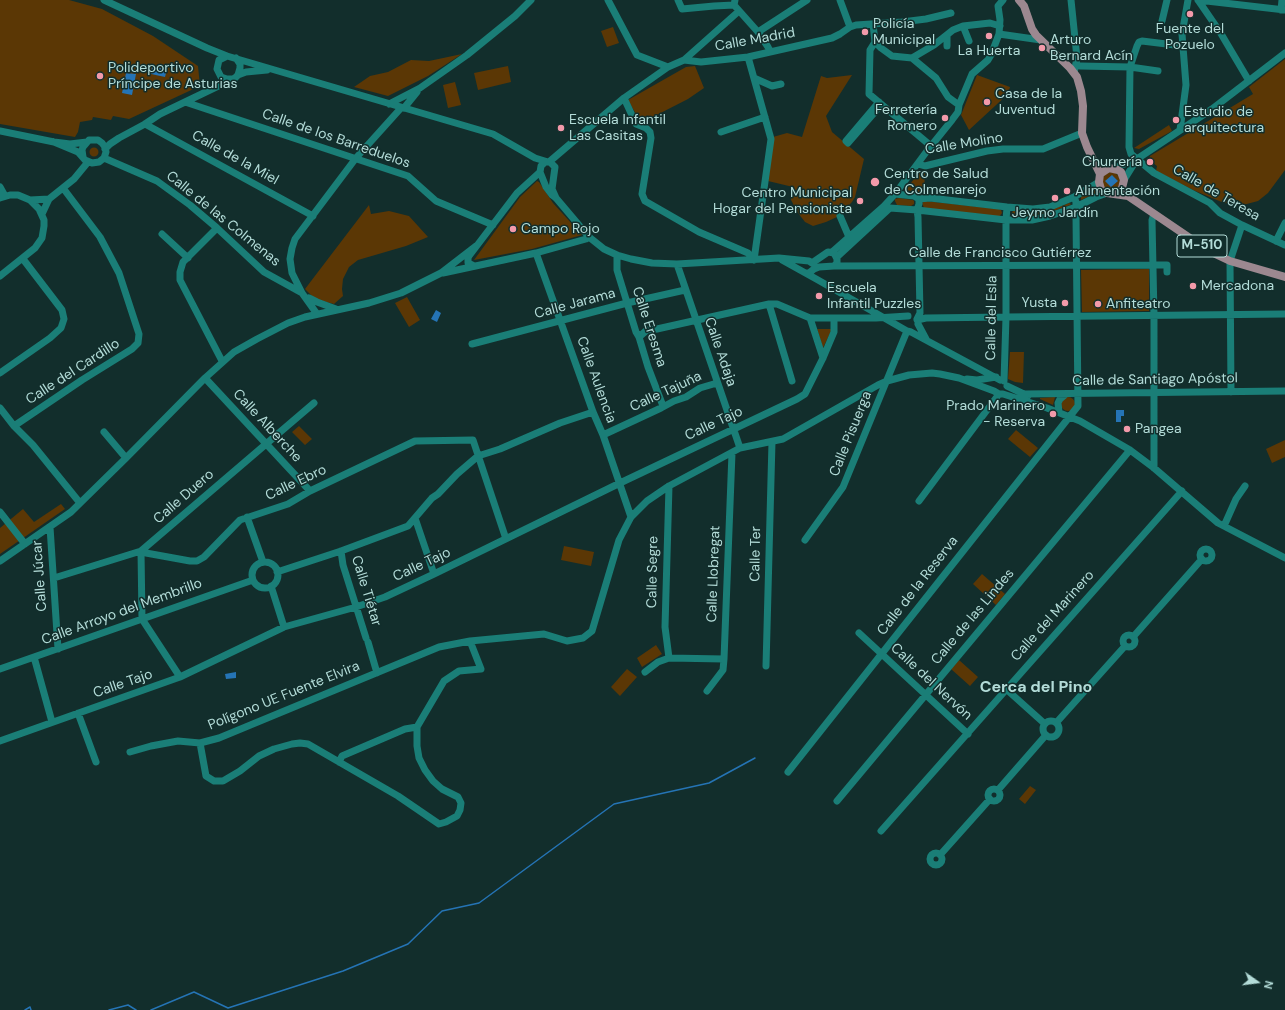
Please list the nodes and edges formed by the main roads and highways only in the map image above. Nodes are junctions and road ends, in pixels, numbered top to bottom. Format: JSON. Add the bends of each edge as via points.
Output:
{"nodes":[{"id":1,"x":1022,"y":1,"type":"edge"},
{"id":2,"x":1087,"y":147,"type":"junction"},
{"id":3,"x":1112,"y":168,"type":"junction"},
{"id":4,"x":1100,"y":178,"type":"junction"},
{"id":5,"x":1123,"y":184,"type":"junction"},
{"id":6,"x":1111,"y":194,"type":"junction"},
{"id":7,"x":1128,"y":196,"type":"junction"},
{"id":8,"x":1285,"y":277,"type":"edge"}],
"edges":[{"from":1,"to":2,"type":"main road","number":"M-510","via":[[1032,29],[1074,73],[1079,84],[1082,98],[1082,133]]},
{"from":2,"to":3,"type":"main road","number":"M-510","via":[[1100,163]]},
{"from":2,"to":4,"type":"main road","number":"M-510"},
{"from":3,"to":4,"type":"main road","via":[[1103,172]]},
{"from":3,"to":5,"type":"main road","number":"M-510","via":[[1121,172]]},
{"from":4,"to":6,"type":"main road","number":"M-510","via":[[1101,189]]},
{"from":5,"to":6,"type":"main road","via":[[1119,192]]},
{"from":5,"to":7,"type":"main road","number":"M-510"},
{"from":6,"to":7,"type":"main road","number":"M-510"},
{"from":7,"to":8,"type":"main road","number":"M-510","via":[[1208,251],[1230,261]]}]}
